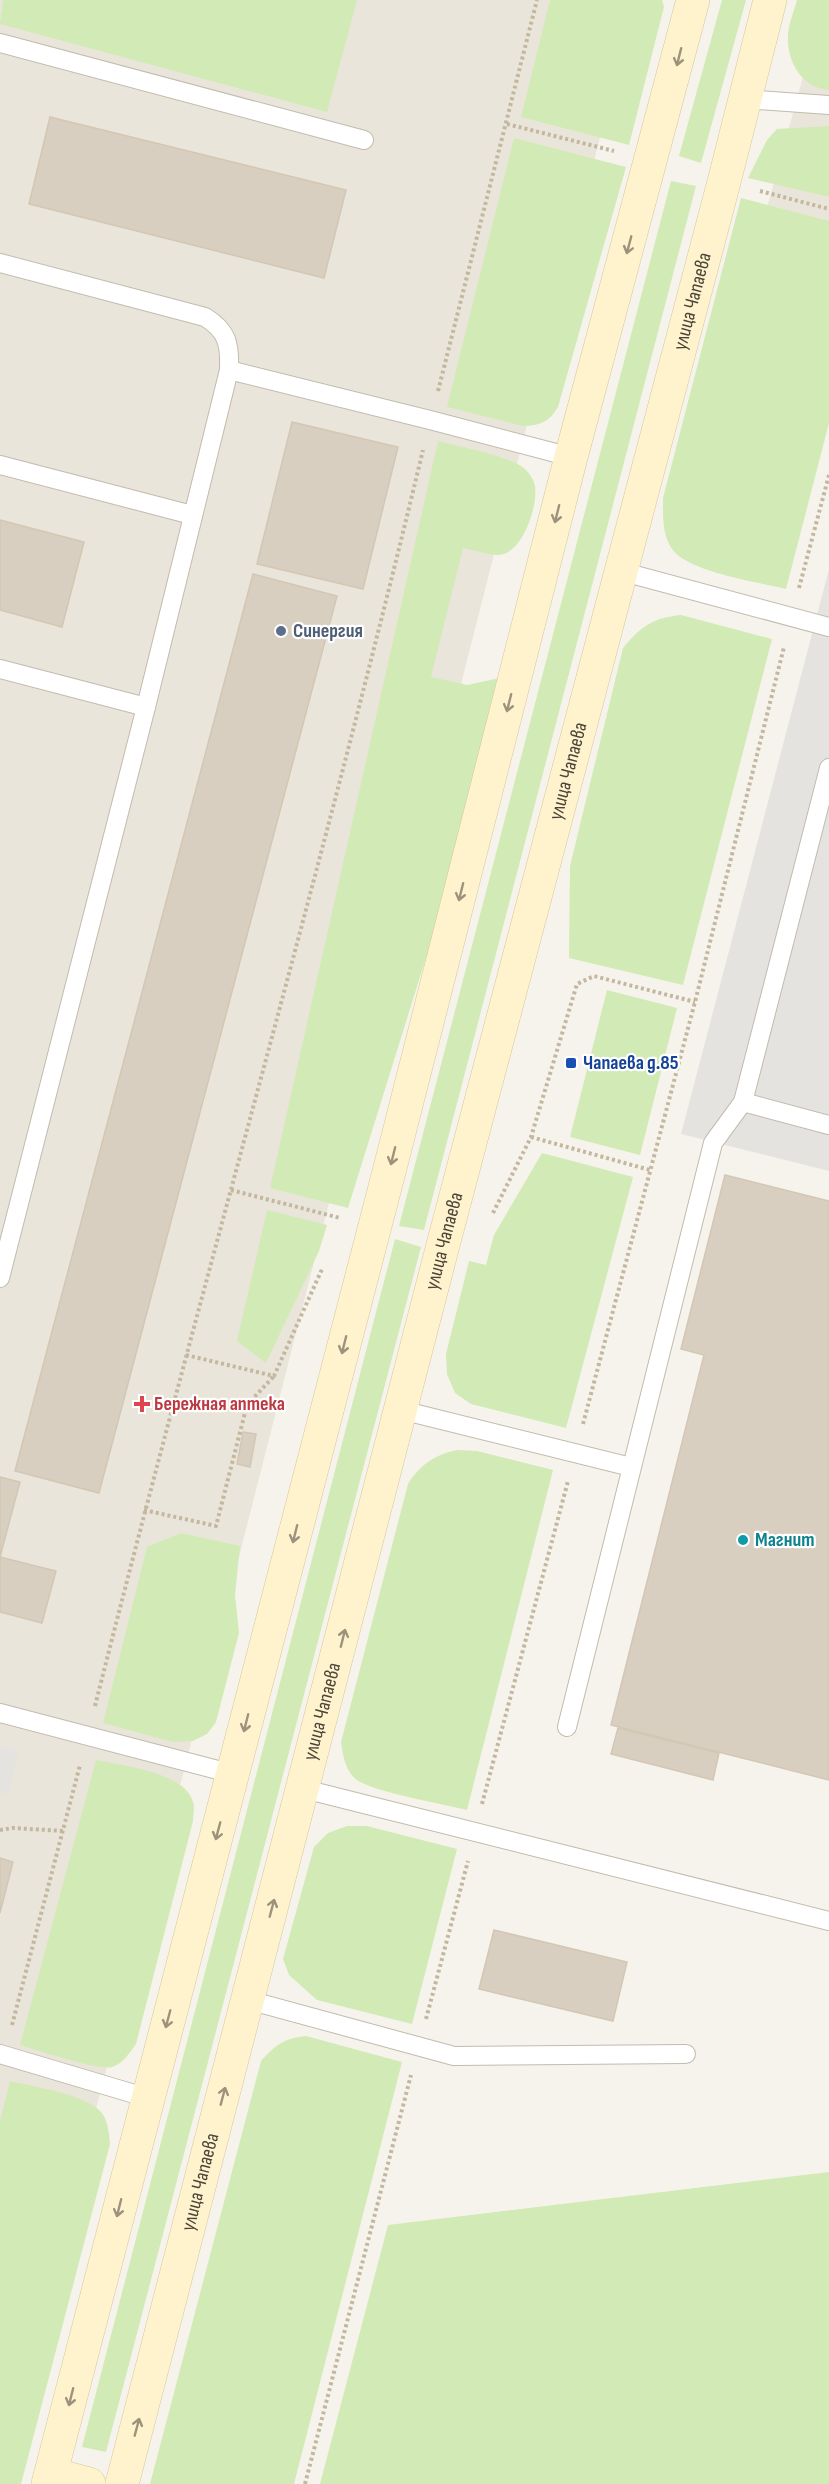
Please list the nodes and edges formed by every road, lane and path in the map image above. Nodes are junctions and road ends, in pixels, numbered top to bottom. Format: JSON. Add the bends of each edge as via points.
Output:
{"nodes":[{"id":1,"x":537,"y":0,"type":"edge"},
{"id":2,"x":693,"y":0,"type":"edge"},
{"id":3,"x":770,"y":0,"type":"edge"},
{"id":4,"x":0,"y":43,"type":"edge"},
{"id":5,"x":743,"y":99,"type":"junction"},
{"id":6,"x":829,"y":105,"type":"edge"},
{"id":7,"x":364,"y":140,"type":"dead end"},
{"id":8,"x":0,"y":263,"type":"edge"},
{"id":9,"x":229,"y":370,"type":"junction"},
{"id":10,"x":430,"y":420,"type":"junction"},
{"id":11,"x":572,"y":457,"type":"junction"},
{"id":12,"x":0,"y":465,"type":"edge"},
{"id":13,"x":192,"y":515,"type":"junction"},
{"id":14,"x":620,"y":571,"type":"junction"},
{"id":15,"x":829,"y":627,"type":"edge"},
{"id":16,"x":0,"y":669,"type":"edge"},
{"id":17,"x":146,"y":707,"type":"junction"},
{"id":18,"x":829,"y":768,"type":"edge"},
{"id":19,"x":742,"y":1102,"type":"junction"},
{"id":20,"x":829,"y":1125,"type":"edge"},
{"id":21,"x":531,"y":1137,"type":"dead end"},
{"id":22,"x":650,"y":1170,"type":"dead end"},
{"id":23,"x":337,"y":1217,"type":"dead end"},
{"id":24,"x":336,"y":1226,"type":"dead end"},
{"id":25,"x":324,"y":1263,"type":"dead end"},
{"id":26,"x":0,"y":1278,"type":"edge"},
{"id":27,"x":186,"y":1355,"type":"junction"},
{"id":28,"x":274,"y":1376,"type":"junction"},
{"id":29,"x":401,"y":1410,"type":"junction"},
{"id":30,"x":631,"y":1467,"type":"junction"},
{"id":31,"x":144,"y":1510,"type":"junction"},
{"id":32,"x":0,"y":1713,"type":"edge"},
{"id":33,"x":567,"y":1727,"type":"dead end"},
{"id":34,"x":87,"y":1736,"type":"junction"},
{"id":35,"x":233,"y":1774,"type":"junction"},
{"id":36,"x":304,"y":1789,"type":"junction"},
{"id":37,"x":0,"y":1830,"type":"edge"},
{"id":38,"x":64,"y":1831,"type":"junction"},
{"id":39,"x":829,"y":1921,"type":"edge"},
{"id":40,"x":248,"y":2000,"type":"junction"},
{"id":41,"x":686,"y":2054,"type":"dead end"},
{"id":42,"x":2,"y":2055,"type":"edge"},
{"id":43,"x":148,"y":2097,"type":"junction"},
{"id":44,"x":50,"y":2479,"type":"edge"},
{"id":45,"x":89,"y":2484,"type":"edge"},
{"id":46,"x":122,"y":2484,"type":"edge"}],
"edges":[{"from":1,"to":10,"type":"path"},
{"from":2,"to":11,"type":"main road","one_way":true},
{"from":3,"to":5,"type":"main road","name":"улица Чапаева"},
{"from":4,"to":7,"type":"lane"},
{"from":5,"to":6,"type":"lane"},
{"from":5,"to":14,"type":"main road","name":"улица Чапаева"},
{"from":8,"to":9,"type":"lane","via":[[205,317],[219,325],[225,337],[230,350]]},
{"from":9,"to":10,"type":"lane"},
{"from":9,"to":13,"type":"lane"},
{"from":10,"to":11,"type":"lane"},
{"from":10,"to":27,"type":"path","via":[[371,668]]},
{"from":11,"to":35,"type":"main road","one_way":true},
{"from":12,"to":13,"type":"lane"},
{"from":13,"to":17,"type":"lane"},
{"from":14,"to":15,"type":"lane"},
{"from":14,"to":29,"type":"main road","name":"улица Чапаева"},
{"from":16,"to":17,"type":"lane"},
{"from":17,"to":26,"type":"lane"},
{"from":18,"to":19,"type":"lane"},
{"from":19,"to":20,"type":"lane"},
{"from":19,"to":30,"type":"lane","via":[[712,1143]]},
{"from":21,"to":22,"type":"path"},
{"from":23,"to":24,"type":"path"},
{"from":25,"to":28,"type":"path"},
{"from":27,"to":28,"type":"path"},
{"from":27,"to":31,"type":"path"},
{"from":28,"to":31,"type":"path","via":[[247,1405],[216,1526]]},
{"from":29,"to":30,"type":"lane"},
{"from":36,"to":29,"type":"main road","name":"улица Чапаева","one_way":true},
{"from":30,"to":33,"type":"lane"},
{"from":31,"to":34,"type":"path"},
{"from":32,"to":34,"type":"lane"},
{"from":34,"to":35,"type":"lane"},
{"from":34,"to":38,"type":"path"},
{"from":35,"to":43,"type":"main road","one_way":true},
{"from":36,"to":39,"type":"lane"},
{"from":40,"to":36,"type":"main road","name":"улица Чапаева","one_way":true},
{"from":37,"to":38,"type":"path"},
{"from":38,"to":42,"type":"path"},
{"from":40,"to":41,"type":"lane","via":[[454,2056]]},
{"from":46,"to":40,"type":"main road","name":"улица Чапаева","one_way":true},
{"from":42,"to":43,"type":"lane"},
{"from":43,"to":44,"type":"main road","one_way":true},
{"from":44,"to":45,"type":"main road"}]}
